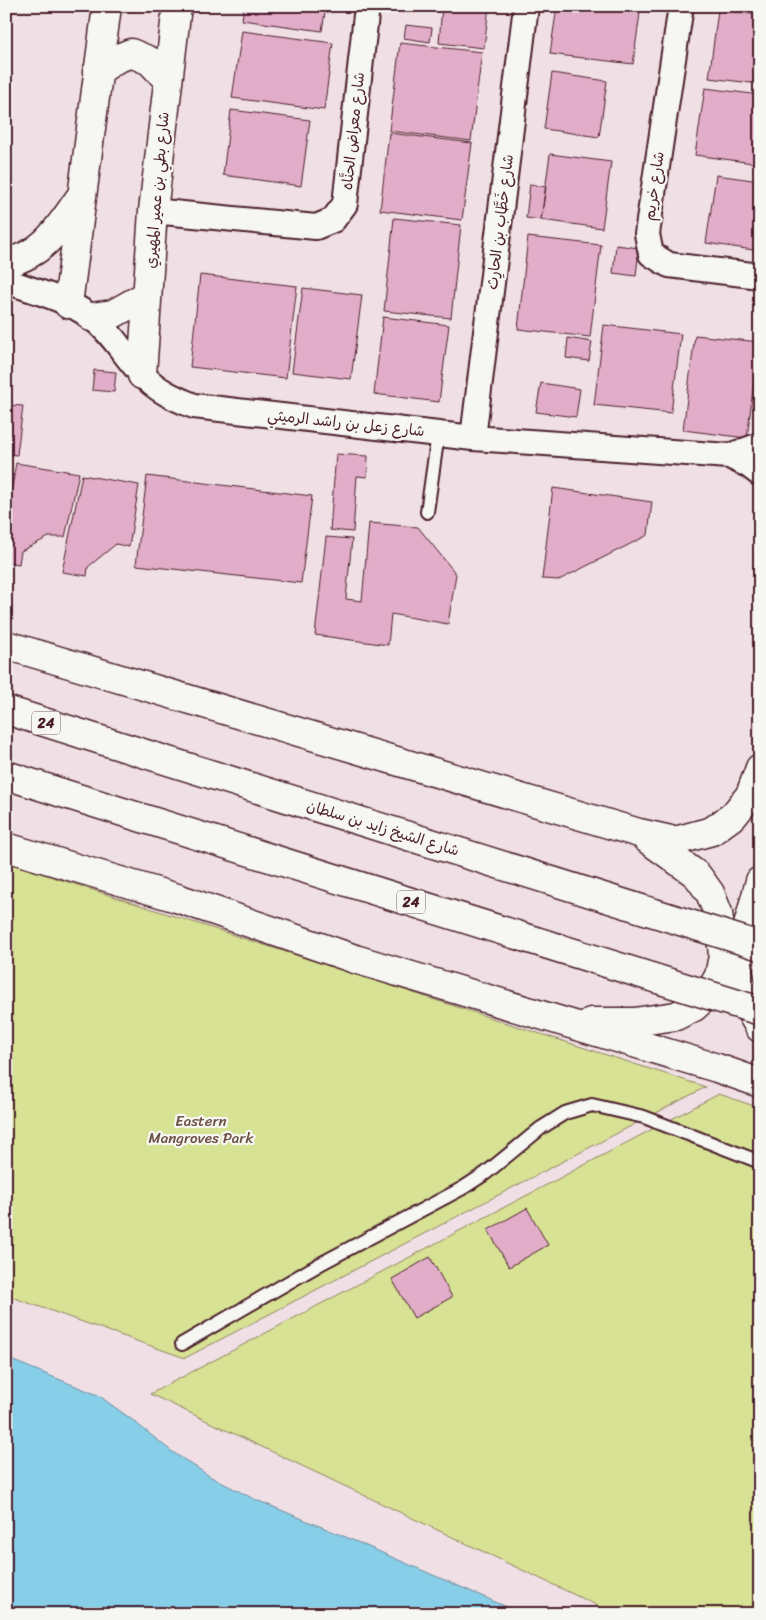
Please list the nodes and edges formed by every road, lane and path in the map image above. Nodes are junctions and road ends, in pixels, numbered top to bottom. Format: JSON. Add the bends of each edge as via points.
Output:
{"nodes":[{"id":1,"x":107,"y":6,"type":"edge"},
{"id":2,"x":177,"y":6,"type":"edge"},
{"id":3,"x":367,"y":6,"type":"edge"},
{"id":4,"x":526,"y":6,"type":"edge"},
{"id":5,"x":681,"y":6,"type":"edge"},
{"id":6,"x":97,"y":72,"type":"junction"},
{"id":7,"x":168,"y":80,"type":"junction"},
{"id":8,"x":82,"y":196,"type":"junction"},
{"id":9,"x":153,"y":211,"type":"junction"},
{"id":10,"x":6,"y":263,"type":"edge"},
{"id":11,"x":760,"y":276,"type":"edge"},
{"id":12,"x":6,"y":281,"type":"edge"},
{"id":13,"x":148,"y":295,"type":"junction"},
{"id":14,"x":68,"y":304,"type":"junction"},
{"id":15,"x":91,"y":317,"type":"junction"},
{"id":16,"x":142,"y":375,"type":"junction"},
{"id":17,"x":438,"y":434,"type":"junction"},
{"id":18,"x":473,"y":438,"type":"junction"},
{"id":19,"x":760,"y":445,"type":"edge"},
{"id":20,"x":729,"y":456,"type":"junction"},
{"id":21,"x":760,"y":474,"type":"edge"},
{"id":22,"x":427,"y":512,"type":"dead end"},
{"id":23,"x":6,"y":645,"type":"edge"},
{"id":24,"x":6,"y":710,"type":"edge"},
{"id":25,"x":760,"y":768,"type":"edge"},
{"id":26,"x":6,"y":776,"type":"edge"},
{"id":27,"x":639,"y":834,"type":"junction"},
{"id":28,"x":6,"y":846,"type":"edge"},
{"id":29,"x":760,"y":880,"type":"edge"},
{"id":30,"x":760,"y":946,"type":"edge"},
{"id":31,"x":760,"y":1011,"type":"edge"},
{"id":32,"x":565,"y":1023,"type":"junction"},
{"id":33,"x":760,"y":1028,"type":"edge"},
{"id":34,"x":760,"y":1083,"type":"edge"},
{"id":35,"x":760,"y":1162,"type":"edge"},
{"id":36,"x":182,"y":1344,"type":"dead end"}],
"edges":[{"from":1,"to":6,"type":"main road"},
{"from":2,"to":7,"type":"main road","name":"شارع بطي بن عمير المهيري"},
{"from":3,"to":9,"type":"street","name":"شارع معراض الحنَّاه","via":[[345,204],[333,220],[316,228]]},
{"from":4,"to":18,"type":"street","name":"شارع خَطَّاب بن الحارِث"},
{"from":5,"to":11,"type":"street","name":"شارع خريم","via":[[647,234],[651,254],[669,265]]},
{"from":6,"to":7,"type":"main road","via":[[132,53],[150,61]]},
{"from":6,"to":8,"type":"main road"},
{"from":7,"to":9,"type":"main road","name":"شارع بطي بن عمير المهيري"},
{"from":8,"to":10,"type":"main road","via":[[41,248]]},
{"from":8,"to":14,"type":"main road"},
{"from":9,"to":13,"type":"main road","name":"شارع بطي بن عمير المهيري"},
{"from":12,"to":14,"type":"street","name":"شارع زعل بن راشد الرميثي"},
{"from":13,"to":15,"type":"main road","via":[[113,314]]},
{"from":13,"to":16,"type":"main road","name":"شارع بطي بن عمير المهيري"},
{"from":14,"to":15,"type":"street","name":"شارع زعل بن راشد الرميثي"},
{"from":15,"to":16,"type":"street","name":"شارع زعل بن راشد الرميثي","via":[[114,339]]},
{"from":16,"to":17,"type":"street","name":"شارع زعل بن راشد الرميثي","via":[[166,395],[194,406]]},
{"from":17,"to":18,"type":"street","name":"شارع زعل بن راشد الرميثي"},
{"from":17,"to":22,"type":"lane"},
{"from":18,"to":20,"type":"street","name":"شارع زعل بن راشد الرميثي"},
{"from":19,"to":20,"type":"street","name":"شارع زعل بن راشد الرميثي"},
{"from":20,"to":21,"type":"street","name":"شارع زعل بن راشد الرميثي"},
{"from":23,"to":27,"type":"main road"},
{"from":24,"to":30,"type":"main road","name":"شارع الشيخ زايد بن سلطان","number":"24","bridge":true},
{"from":25,"to":27,"type":"main road","via":[[750,795],[734,815],[712,831],[674,841]]},
{"from":26,"to":31,"type":"main road","number":"24","bridge":true},
{"from":27,"to":32,"type":"main road","via":[[697,875],[710,893],[718,913],[721,936],[723,956],[719,976],[699,1003],[676,1016],[634,1022]]},
{"from":28,"to":32,"type":"main road"},
{"from":29,"to":33,"type":"main road","via":[[738,970],[742,991]]},
{"from":32,"to":34,"type":"main road"},
{"from":35,"to":36,"type":"lane","via":[[644,1116],[592,1105],[565,1113],[463,1188],[320,1264]]}]}
